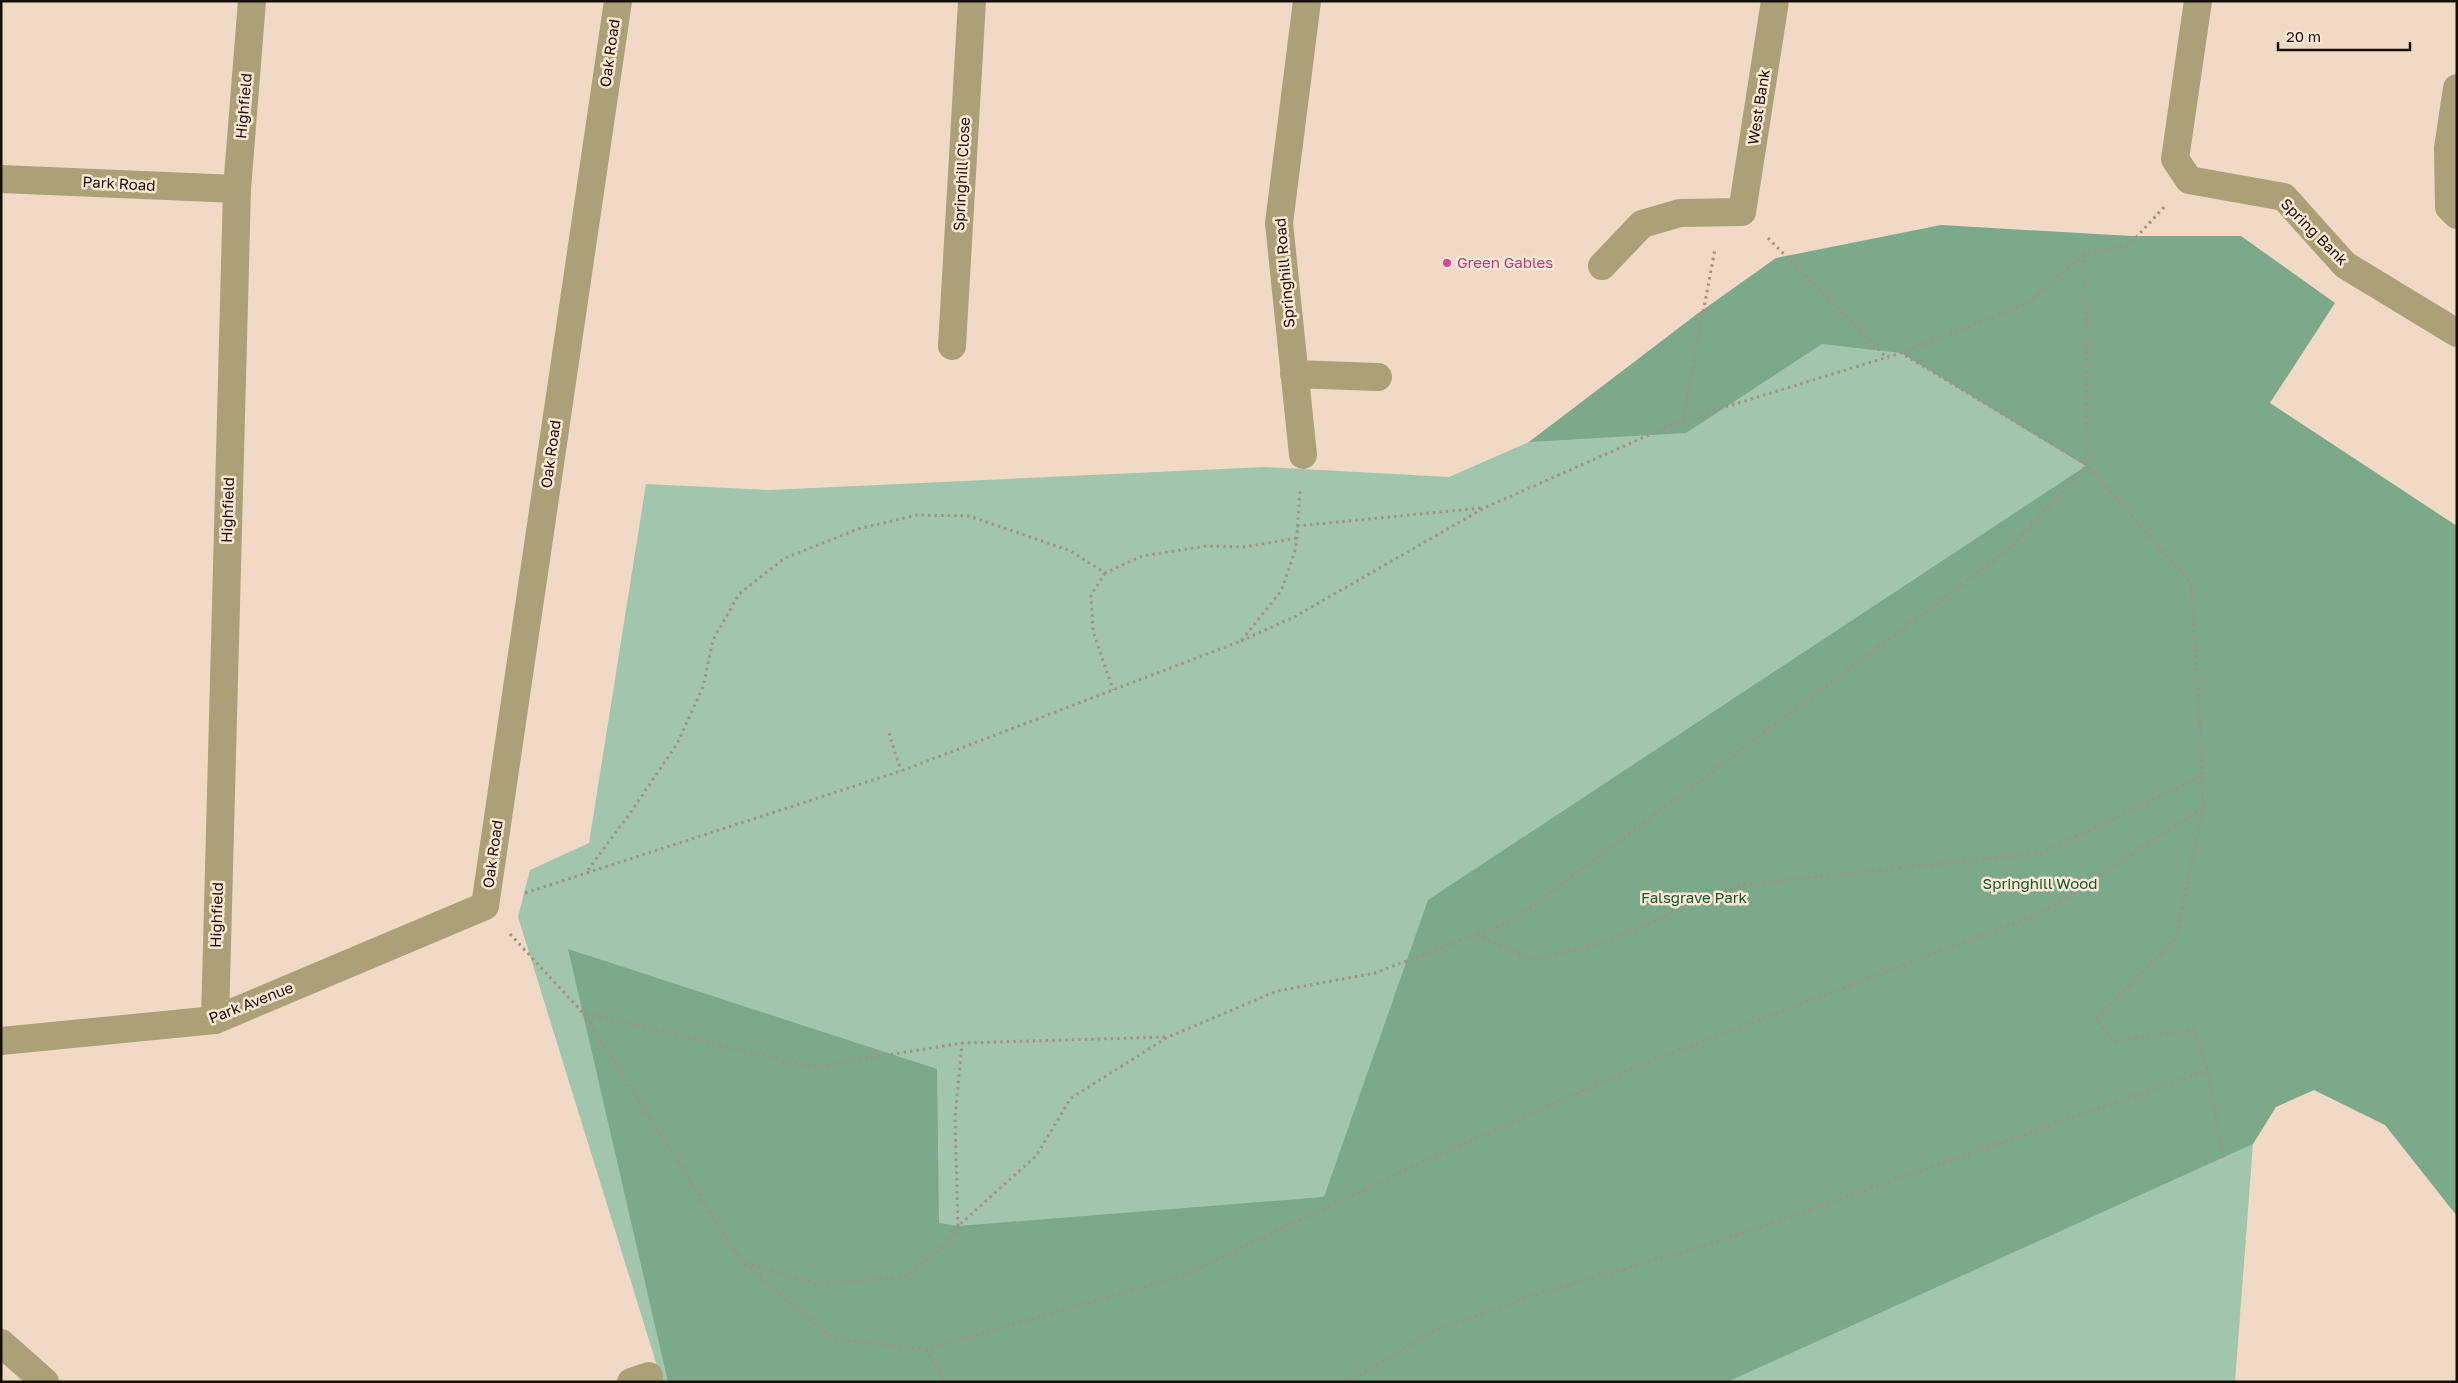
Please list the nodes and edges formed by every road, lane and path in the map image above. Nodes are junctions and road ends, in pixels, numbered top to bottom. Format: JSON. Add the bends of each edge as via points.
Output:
{"nodes":[{"id":1,"x":252,"y":1,"type":"edge"},
{"id":2,"x":618,"y":1,"type":"edge"},
{"id":3,"x":972,"y":1,"type":"edge"},
{"id":4,"x":1307,"y":1,"type":"edge"},
{"id":5,"x":1775,"y":1,"type":"edge"},
{"id":6,"x":2198,"y":1,"type":"edge"},
{"id":7,"x":2457,"y":88,"type":"edge"},
{"id":8,"x":1,"y":179,"type":"edge"},
{"id":9,"x":2188,"y":180,"type":"junction"},
{"id":10,"x":237,"y":189,"type":"junction"},
{"id":11,"x":1742,"y":212,"type":"junction"},
{"id":12,"x":2457,"y":215,"type":"edge"},
{"id":13,"x":2085,"y":254,"type":"junction"},
{"id":14,"x":1602,"y":266,"type":"dead end"},
{"id":15,"x":2457,"y":333,"type":"edge"},
{"id":16,"x":952,"y":346,"type":"dead end"},
{"id":17,"x":1901,"y":353,"type":"junction"},
{"id":18,"x":1886,"y":357,"type":"junction"},
{"id":19,"x":1294,"y":374,"type":"junction"},
{"id":20,"x":1378,"y":377,"type":"dead end"},
{"id":21,"x":1683,"y":420,"type":"junction"},
{"id":22,"x":1303,"y":455,"type":"joint"},
{"id":23,"x":2087,"y":465,"type":"junction"},
{"id":24,"x":1484,"y":508,"type":"junction"},
{"id":25,"x":1298,"y":526,"type":"junction"},
{"id":26,"x":1297,"y":538,"type":"junction"},
{"id":27,"x":1105,"y":573,"type":"junction"},
{"id":28,"x":1241,"y":641,"type":"junction"},
{"id":29,"x":1113,"y":690,"type":"junction"},
{"id":30,"x":889,"y":734,"type":"dead end"},
{"id":31,"x":901,"y":771,"type":"junction"},
{"id":32,"x":2202,"y":776,"type":"junction"},
{"id":33,"x":2203,"y":808,"type":"junction"},
{"id":34,"x":587,"y":870,"type":"junction"},
{"id":35,"x":485,"y":906,"type":"junction"},
{"id":36,"x":1476,"y":935,"type":"junction"},
{"id":37,"x":583,"y":1013,"type":"junction"},
{"id":38,"x":215,"y":1020,"type":"junction"},
{"id":39,"x":1168,"y":1037,"type":"junction"},
{"id":40,"x":1,"y":1041,"type":"edge"},
{"id":41,"x":962,"y":1043,"type":"junction"},
{"id":42,"x":2208,"y":1070,"type":"junction"},
{"id":43,"x":2223,"y":1158,"type":"dead end"},
{"id":44,"x":958,"y":1226,"type":"junction"},
{"id":45,"x":742,"y":1262,"type":"junction"},
{"id":46,"x":1,"y":1343,"type":"edge"},
{"id":47,"x":926,"y":1349,"type":"junction"},
{"id":48,"x":44,"y":1382,"type":"edge"},
{"id":49,"x":945,"y":1382,"type":"edge"},
{"id":50,"x":1348,"y":1382,"type":"edge"}],
"edges":[{"from":1,"to":10,"type":"street","name":"Highfield"},
{"from":2,"to":35,"type":"street","name":"Oak Road"},
{"from":3,"to":16,"type":"street","name":"Springhill Close"},
{"from":4,"to":19,"type":"street","name":"Springhill Road","via":[[1279,222]]},
{"from":5,"to":11,"type":"street","name":"West Bank"},
{"from":6,"to":9,"type":"street","via":[[2175,158]]},
{"from":7,"to":12,"type":"street","via":[[2448,148],[2449,207]]},
{"from":8,"to":10,"type":"street","name":"Park Road"},
{"from":9,"to":13,"type":"path","via":[[2130,244]]},
{"from":9,"to":15,"type":"street","name":"Spring Bank","via":[[2284,198],[2345,265]]},
{"from":10,"to":38,"type":"street","name":"Highfield"},
{"from":11,"to":14,"type":"street","via":[[1680,213],[1642,224]]},
{"from":11,"to":18,"type":"path"},
{"from":11,"to":21,"type":"path","via":[[1716,241]]},
{"from":13,"to":17,"type":"path","via":[[2028,303]]},
{"from":13,"to":23,"type":"path"},
{"from":17,"to":18,"type":"path"},
{"from":17,"to":23,"type":"path"},
{"from":18,"to":21,"type":"path"},
{"from":19,"to":20,"type":"street"},
{"from":19,"to":22,"type":"street","name":"Springhill Road"},
{"from":21,"to":24,"type":"path"},
{"from":22,"to":25,"type":"path"},
{"from":23,"to":32,"type":"path","via":[[2191,583]]},
{"from":23,"to":36,"type":"path","via":[[2009,549],[1514,920]]},
{"from":24,"to":25,"type":"path"},
{"from":24,"to":28,"type":"path","via":[[1296,616]]},
{"from":25,"to":26,"type":"path"},
{"from":26,"to":27,"type":"path","via":[[1244,546],[1206,546],[1142,556]]},
{"from":26,"to":28,"type":"path","via":[[1281,591]]},
{"from":27,"to":29,"type":"path","via":[[1091,595],[1093,631]]},
{"from":27,"to":34,"type":"path","via":[[1071,551],[969,516],[917,515],[858,529],[785,558],[739,594],[713,640],[704,687],[677,744]]},
{"from":28,"to":29,"type":"path"},
{"from":29,"to":31,"type":"path"},
{"from":30,"to":31,"type":"path"},
{"from":31,"to":34,"type":"path"},
{"from":32,"to":33,"type":"path"},
{"from":32,"to":36,"type":"path","via":[[2041,853],[1740,884],[1604,942],[1534,960]]},
{"from":33,"to":42,"type":"path","via":[[2176,938],[2096,1019],[2114,1041],[2193,1030]]},
{"from":33,"to":47,"type":"path","via":[[2041,913],[1648,1062],[1414,1166],[1184,1275]]},
{"from":34,"to":35,"type":"path"},
{"from":35,"to":37,"type":"path"},
{"from":35,"to":38,"type":"street","name":"Park Avenue"},
{"from":36,"to":39,"type":"path","via":[[1375,973],[1276,991]]},
{"from":37,"to":41,"type":"path","via":[[814,1067]]},
{"from":37,"to":45,"type":"path"},
{"from":38,"to":40,"type":"street","name":"Park Avenue"},
{"from":39,"to":41,"type":"path"},
{"from":39,"to":44,"type":"path","via":[[1071,1098],[1036,1156]]},
{"from":41,"to":44,"type":"path","via":[[955,1118]]},
{"from":42,"to":43,"type":"path"},
{"from":42,"to":50,"type":"path","via":[[1720,1241],[1533,1295],[1431,1332]]},
{"from":44,"to":45,"type":"path","via":[[946,1244],[904,1277],[816,1284]]},
{"from":45,"to":47,"type":"path","via":[[833,1339]]},
{"from":46,"to":48,"type":"street"},
{"from":47,"to":49,"type":"path"}]}
